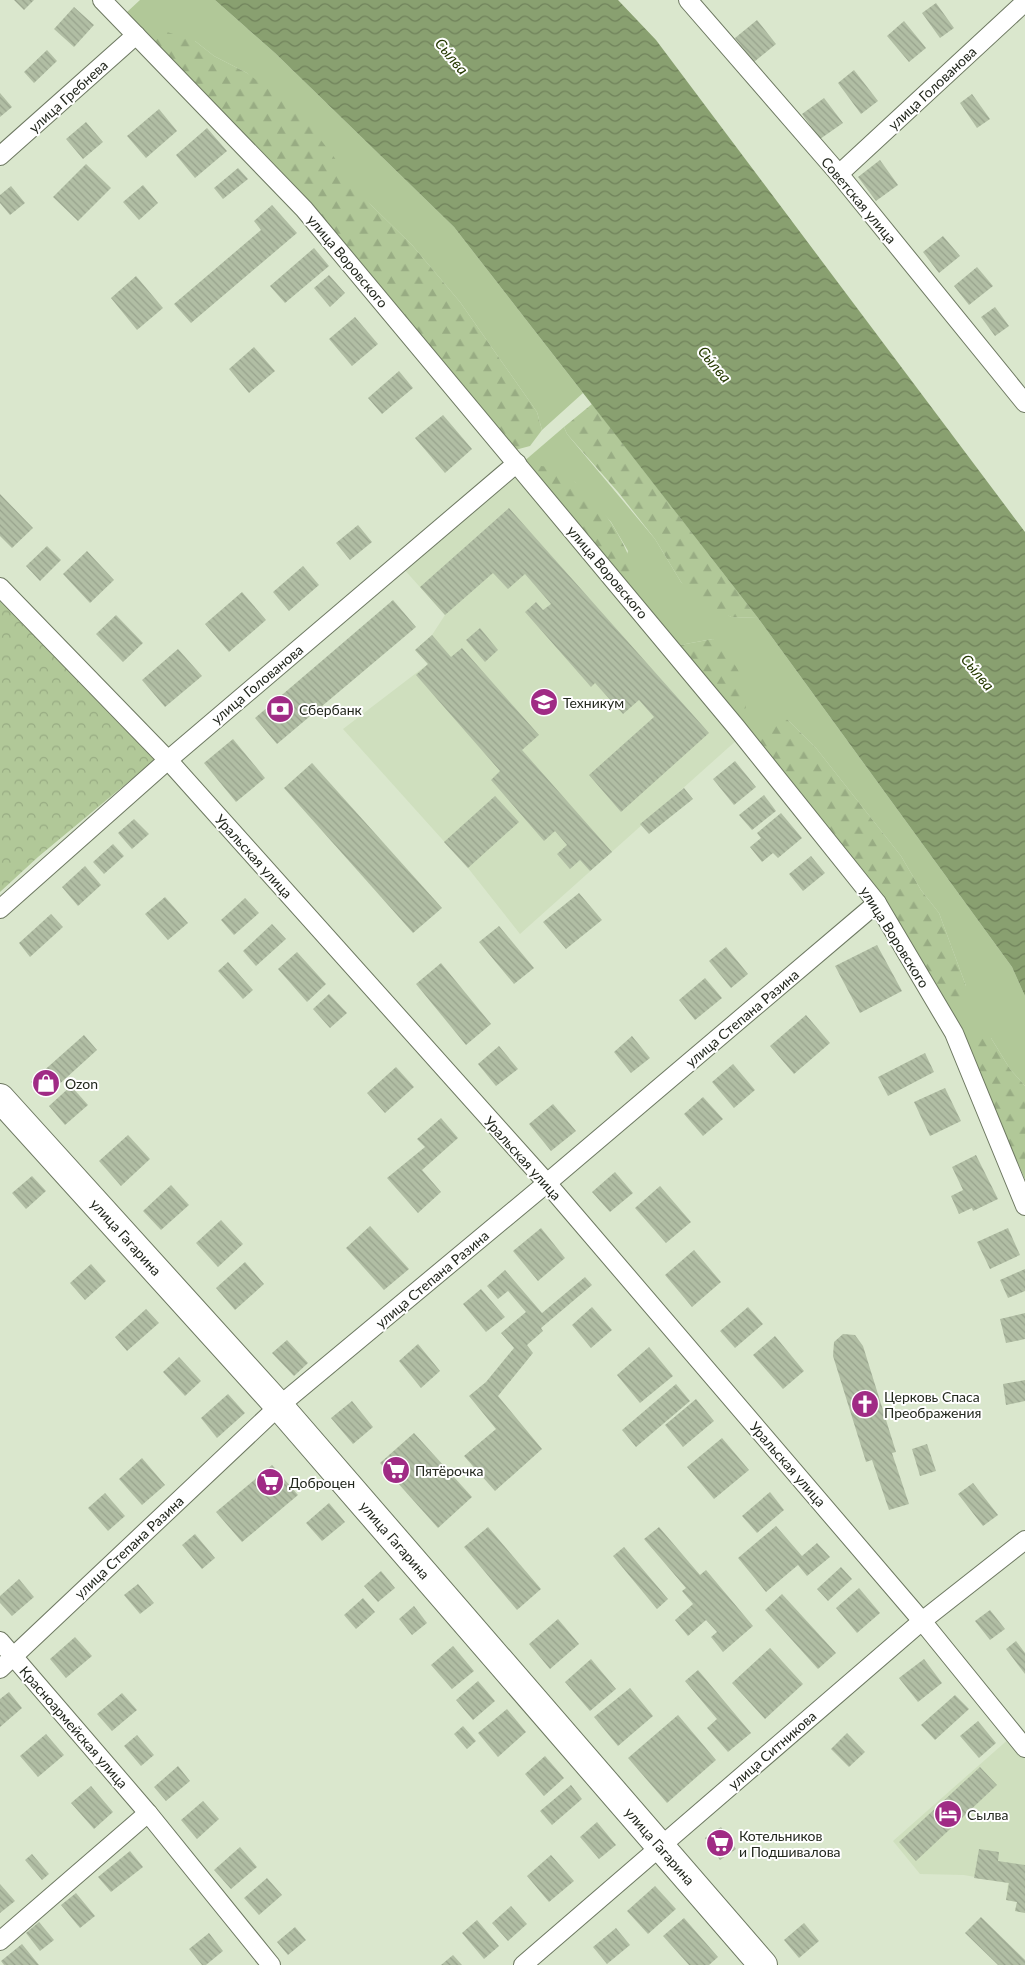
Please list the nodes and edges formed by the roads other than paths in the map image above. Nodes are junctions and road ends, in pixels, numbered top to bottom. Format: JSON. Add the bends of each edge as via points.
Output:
{"nodes":[{"id":1,"x":102,"y":0,"type":"edge"},
{"id":2,"x":688,"y":0,"type":"edge"},
{"id":3,"x":1025,"y":2,"type":"edge"},
{"id":4,"x":136,"y":36,"type":"junction"},
{"id":5,"x":0,"y":156,"type":"edge"},
{"id":6,"x":839,"y":174,"type":"junction"},
{"id":7,"x":1025,"y":403,"type":"edge"},
{"id":8,"x":518,"y":463,"type":"junction"},
{"id":9,"x":0,"y":587,"type":"edge"},
{"id":10,"x":168,"y":760,"type":"junction"},
{"id":11,"x":877,"y":903,"type":"junction"},
{"id":12,"x":0,"y":909,"type":"edge"},
{"id":13,"x":0,"y":1098,"type":"edge"},
{"id":14,"x":547,"y":1184,"type":"junction"},
{"id":15,"x":1025,"y":1206,"type":"edge"},
{"id":16,"x":280,"y":1406,"type":"junction"},
{"id":17,"x":1025,"y":1540,"type":"edge"},
{"id":18,"x":922,"y":1621,"type":"junction"},
{"id":19,"x":0,"y":1641,"type":"edge"},
{"id":20,"x":14,"y":1656,"type":"junction"},
{"id":21,"x":0,"y":1669,"type":"edge"},
{"id":22,"x":1025,"y":1748,"type":"edge"},
{"id":23,"x":148,"y":1813,"type":"junction"},
{"id":24,"x":660,"y":1846,"type":"junction"},
{"id":25,"x":0,"y":1941,"type":"edge"},
{"id":26,"x":271,"y":1965,"type":"edge"},
{"id":27,"x":523,"y":1965,"type":"edge"},
{"id":28,"x":763,"y":1965,"type":"edge"}],
"edges":[{"from":1,"to":4,"type":"street","name":"улица Воровского"},
{"from":2,"to":6,"type":"street","name":"Советская улица"},
{"from":3,"to":6,"type":"street","name":"улица Голованова"},
{"from":4,"to":5,"type":"street","name":"улица Гребнева"},
{"from":4,"to":8,"type":"street","name":"улица Воровского","via":[[304,209]]},
{"from":6,"to":7,"type":"street","name":"Советская улица"},
{"from":8,"to":10,"type":"street","name":"улица Голованова"},
{"from":8,"to":11,"type":"street","name":"улица Воровского"},
{"from":9,"to":10,"type":"street","name":"Уральская улица"},
{"from":10,"to":12,"type":"street","name":"улица Голованова"},
{"from":10,"to":14,"type":"street","name":"Уральская улица"},
{"from":11,"to":14,"type":"street","name":"улица Степана Разина"},
{"from":11,"to":15,"type":"street","name":"улица Воровского","via":[[954,1033]]},
{"from":13,"to":16,"type":"main road","name":"улица Гагарина"},
{"from":14,"to":16,"type":"street","name":"улица Степана Разина"},
{"from":14,"to":18,"type":"street","name":"Уральская улица"},
{"from":16,"to":20,"type":"street","name":"улица Степана Разина"},
{"from":16,"to":24,"type":"main road","name":"улица Гагарина"},
{"from":17,"to":18,"type":"street","name":"улица Ситникова"},
{"from":18,"to":22,"type":"street","name":"Уральская улица"},
{"from":18,"to":24,"type":"street","name":"улица Ситникова"},
{"from":19,"to":20,"type":"street","name":"Красноармейская улица"},
{"from":20,"to":21,"type":"street","name":"улица Степана Разина"},
{"from":20,"to":23,"type":"street","name":"Красноармейская улица"},
{"from":23,"to":25,"type":"street"},
{"from":23,"to":26,"type":"street","name":"Красноармейская улица"},
{"from":24,"to":27,"type":"street","name":"улица Ситникова"},
{"from":24,"to":28,"type":"main road","name":"улица Гагарина"}]}
